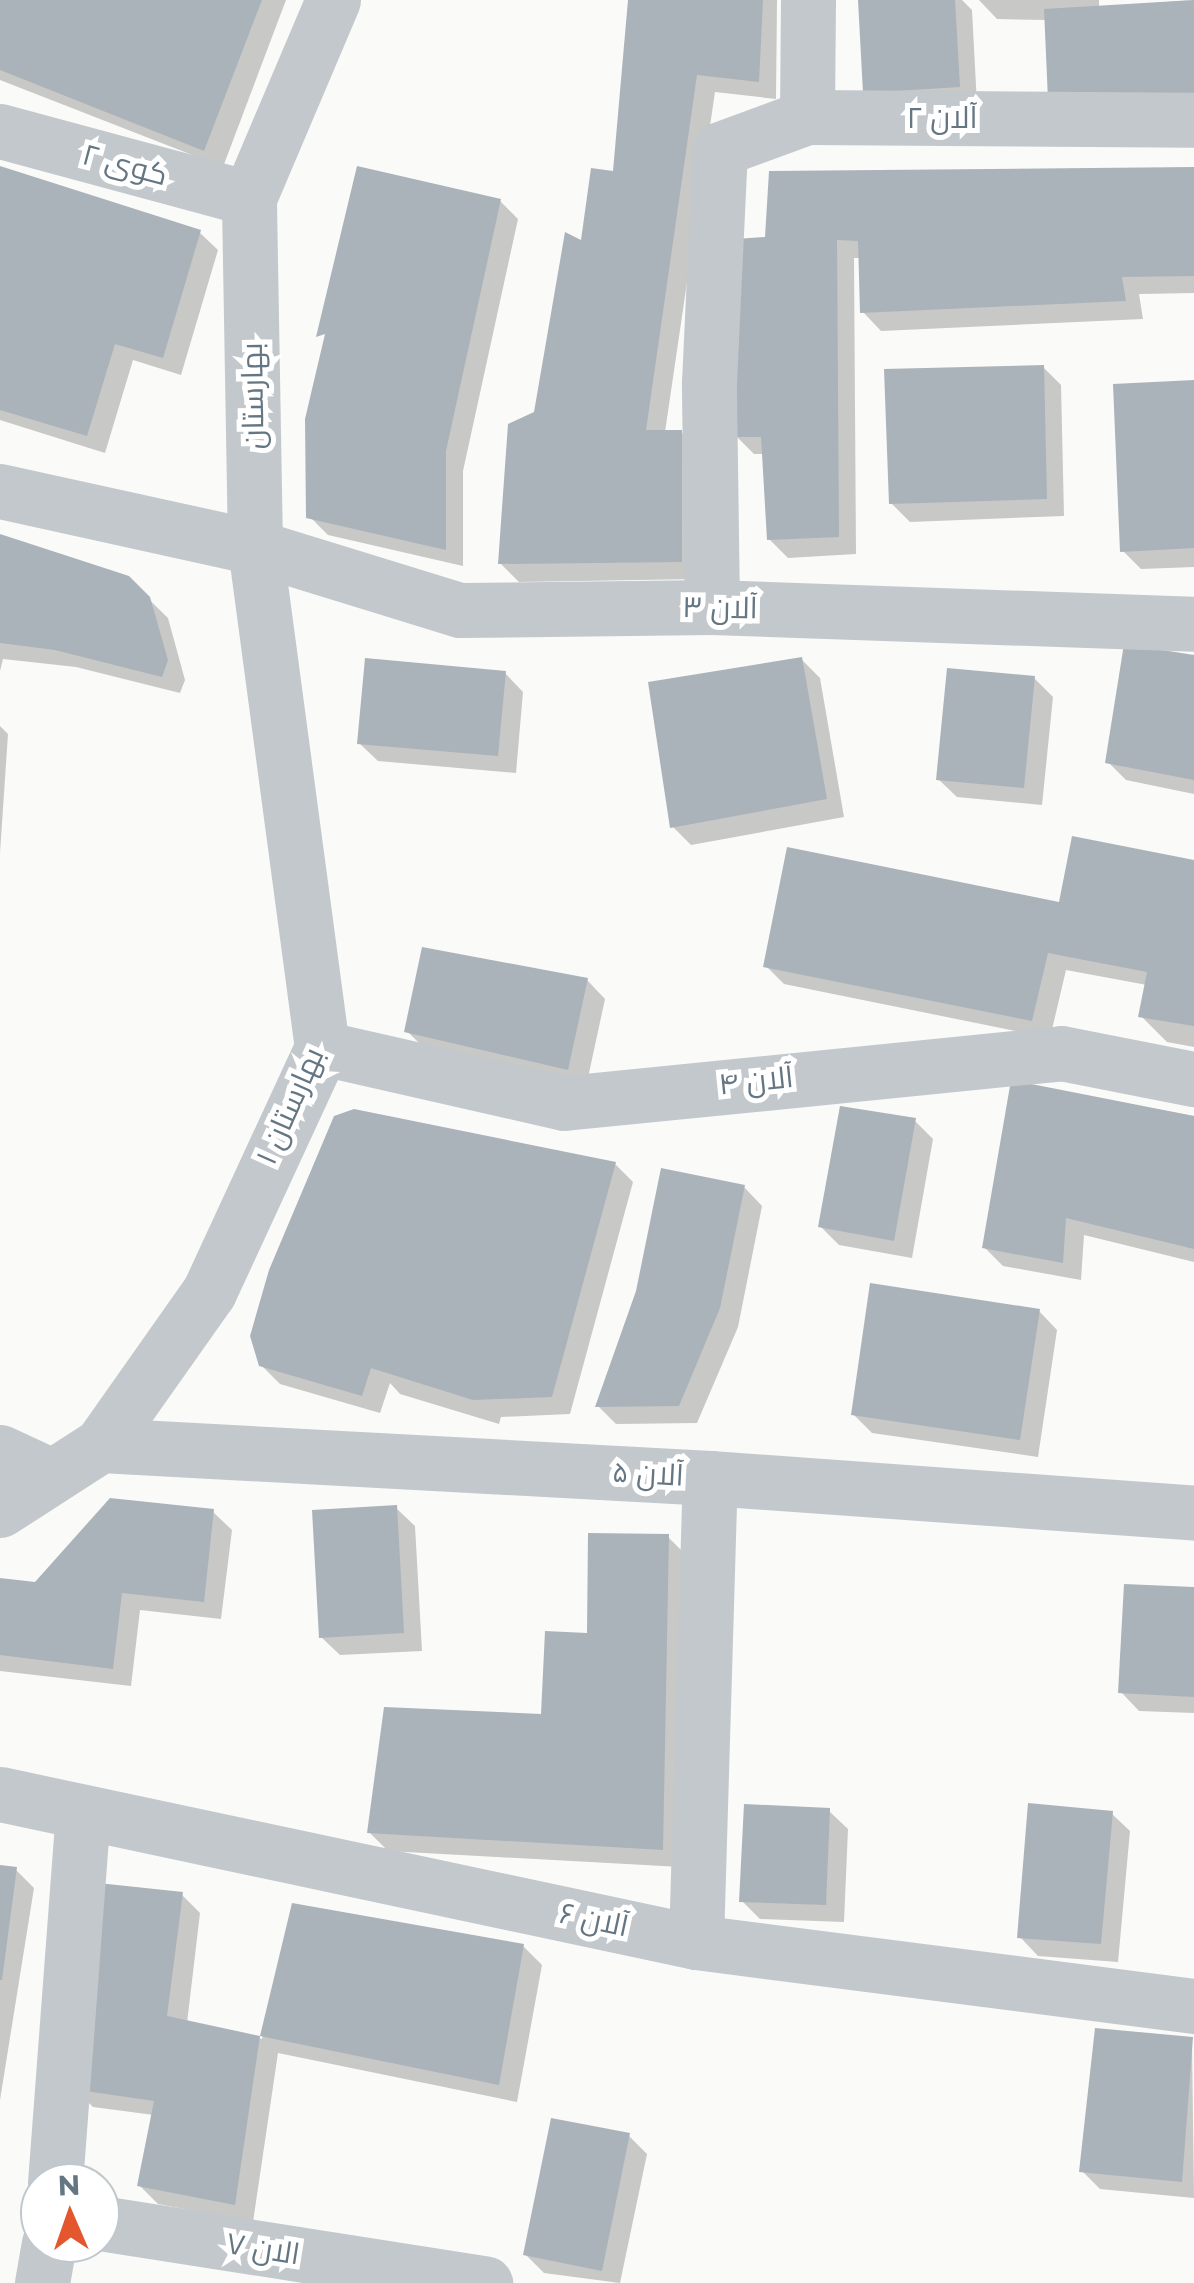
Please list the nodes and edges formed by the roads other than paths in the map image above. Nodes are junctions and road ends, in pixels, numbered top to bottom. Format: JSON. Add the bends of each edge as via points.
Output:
{"nodes":[{"id":1,"x":333,"y":0,"type":"edge"},
{"id":2,"x":808,"y":0,"type":"edge"},
{"id":3,"x":807,"y":117,"type":"junction"},
{"id":4,"x":1194,"y":120,"type":"edge"},
{"id":5,"x":0,"y":131,"type":"edge"},
{"id":6,"x":250,"y":198,"type":"junction"},
{"id":7,"x":0,"y":491,"type":"edge"},
{"id":8,"x":255,"y":547,"type":"junction"},
{"id":9,"x":712,"y":607,"type":"junction"},
{"id":10,"x":1194,"y":624,"type":"edge"},
{"id":11,"x":322,"y":1048,"type":"junction"},
{"id":12,"x":1194,"y":1079,"type":"edge"},
{"id":13,"x":101,"y":1444,"type":"junction"},
{"id":14,"x":0,"y":1452,"type":"edge"},
{"id":15,"x":52,"y":1476,"type":"junction"},
{"id":16,"x":710,"y":1478,"type":"junction"},
{"id":17,"x":0,"y":1510,"type":"edge"},
{"id":18,"x":1194,"y":1513,"type":"edge"},
{"id":19,"x":0,"y":1794,"type":"edge"},
{"id":20,"x":83,"y":1812,"type":"junction"},
{"id":21,"x":696,"y":1942,"type":"junction"},
{"id":22,"x":1194,"y":2006,"type":"edge"},
{"id":23,"x":57,"y":2163,"type":"edge"},
{"id":24,"x":120,"y":2227,"type":"edge"},
{"id":25,"x":485,"y":2283,"type":"edge"}],
"edges":[{"from":1,"to":6,"type":"street","name":"بهارستان"},
{"from":2,"to":3,"type":"street"},
{"from":3,"to":4,"type":"street","name":"آلان ۲"},
{"from":3,"to":9,"type":"street","via":[[720,149],[709,382]]},
{"from":5,"to":6,"type":"street","name":"کوی ۲"},
{"from":6,"to":8,"type":"street","name":"بهارستان"},
{"from":7,"to":8,"type":"street"},
{"from":8,"to":9,"type":"street","name":"آلان ۳","via":[[460,610]]},
{"from":8,"to":11,"type":"street","name":"بهارستان ۱"},
{"from":9,"to":10,"type":"street","name":"آلان ۳"},
{"from":11,"to":12,"type":"street","name":"آلان ۴","via":[[564,1103],[1061,1053]]},
{"from":11,"to":13,"type":"street","name":"بهارستان ۱","via":[[208,1292]]},
{"from":13,"to":15,"type":"street","name":"بهارستان ۱"},
{"from":13,"to":16,"type":"street","name":"آلان ۵"},
{"from":14,"to":15,"type":"street"},
{"from":15,"to":17,"type":"street","name":"بهارستان ۱"},
{"from":16,"to":18,"type":"street","name":"آلان ۵"},
{"from":16,"to":21,"type":"street"},
{"from":19,"to":20,"type":"street","name":"آلان ۶"},
{"from":20,"to":21,"type":"street","name":"آلان ۶"},
{"from":20,"to":23,"type":"street"},
{"from":21,"to":22,"type":"street","name":"آلان ۶"},
{"from":24,"to":25,"type":"street","name":"الان ۷"}]}
